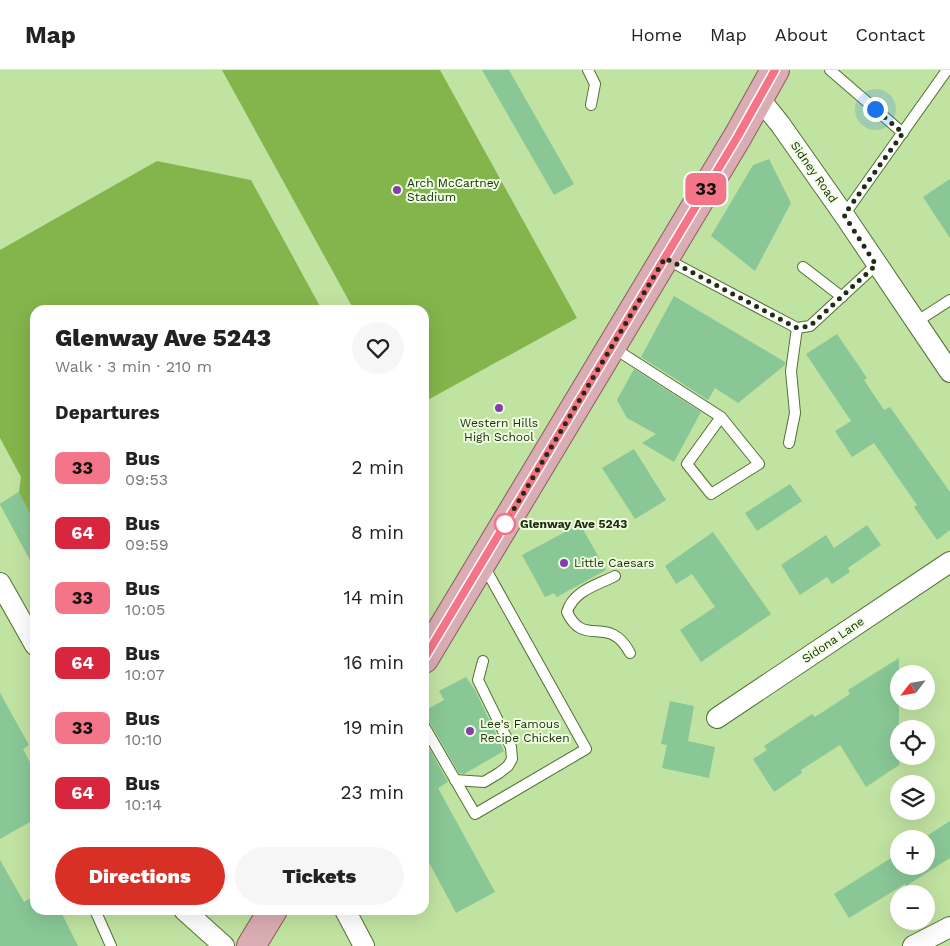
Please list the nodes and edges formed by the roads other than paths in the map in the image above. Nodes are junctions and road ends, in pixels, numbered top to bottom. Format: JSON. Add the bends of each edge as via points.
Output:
{"nodes":[{"id":1,"x":588,"y":70,"type":"edge"},
{"id":2,"x":775,"y":70,"type":"edge"},
{"id":3,"x":947,"y":70,"type":"edge"},
{"id":4,"x":833,"y":71,"type":"edge"},
{"id":5,"x":759,"y":98,"type":"junction"},
{"id":6,"x":591,"y":105,"type":"dead end"},
{"id":7,"x":903,"y":133,"type":"junction"},
{"id":8,"x":844,"y":215,"type":"junction"},
{"id":9,"x":665,"y":258,"type":"junction"},
{"id":10,"x":876,"y":265,"type":"junction"},
{"id":11,"x":803,"y":267,"type":"dead end"},
{"id":12,"x":842,"y":297,"type":"junction"},
{"id":13,"x":950,"y":300,"type":"edge"},
{"id":14,"x":916,"y":322,"type":"junction"},
{"id":15,"x":797,"y":328,"type":"junction"},
{"id":16,"x":612,"y":346,"type":"junction"},
{"id":17,"x":950,"y":372,"type":"edge"},
{"id":18,"x":721,"y":417,"type":"junction"},
{"id":19,"x":789,"y":443,"type":"dead end"},
{"id":20,"x":482,"y":562,"type":"junction"},
{"id":21,"x":950,"y":562,"type":"edge"},
{"id":22,"x":615,"y":576,"type":"dead end"},
{"id":23,"x":0,"y":583,"type":"edge"},
{"id":24,"x":30,"y":636,"type":"edge"},
{"id":25,"x":429,"y":651,"type":"edge"},
{"id":26,"x":630,"y":653,"type":"dead end"},
{"id":27,"x":483,"y":661,"type":"dead end"},
{"id":28,"x":717,"y":718,"type":"dead end"},
{"id":29,"x":429,"y":735,"type":"edge"},
{"id":30,"x":455,"y":780,"type":"junction"},
{"id":31,"x":96,"y":915,"type":"edge"},
{"id":32,"x":190,"y":915,"type":"edge"},
{"id":33,"x":270,"y":915,"type":"edge"},
{"id":34,"x":348,"y":915,"type":"edge"},
{"id":35,"x":950,"y":927,"type":"edge"},
{"id":36,"x":112,"y":946,"type":"edge"},
{"id":37,"x":224,"y":946,"type":"edge"},
{"id":38,"x":251,"y":946,"type":"edge"},
{"id":39,"x":364,"y":946,"type":"edge"},
{"id":40,"x":913,"y":946,"type":"edge"}],
"edges":[{"from":1,"to":6,"type":"lane","via":[[595,84]]},
{"from":2,"to":5,"type":"main road"},
{"from":3,"to":7,"type":"lane"},
{"from":4,"to":7,"type":"lane"},
{"from":5,"to":8,"type":"street","name":"Sidney Road"},
{"from":5,"to":9,"type":"main road"},
{"from":7,"to":8,"type":"lane"},
{"from":8,"to":10,"type":"street","name":"Sidney Road"},
{"from":9,"to":15,"type":"lane"},
{"from":9,"to":16,"type":"main road"},
{"from":10,"to":12,"type":"lane"},
{"from":10,"to":14,"type":"street","name":"Sidney Road"},
{"from":11,"to":12,"type":"lane"},
{"from":12,"to":15,"type":"lane","via":[[810,326]]},
{"from":13,"to":14,"type":"lane"},
{"from":14,"to":17,"type":"street","name":"Sidney Road"},
{"from":15,"to":19,"type":"lane","via":[[791,372],[795,413]]},
{"from":16,"to":18,"type":"lane"},
{"from":16,"to":20,"type":"main road"},
{"from":18,"to":18,"type":"lane","via":[[687,464],[711,494],[759,464]]},
{"from":20,"to":25,"type":"main road"},
{"from":20,"to":30,"type":"lane","via":[[586,749],[475,814]]},
{"from":21,"to":28,"type":"street","name":"Sidona Lane"},
{"from":22,"to":26,"type":"lane","via":[[577,595],[567,612],[572,623],[582,630],[615,634]]},
{"from":23,"to":24,"type":"street"},
{"from":27,"to":30,"type":"lane","via":[[478,680],[511,747],[512,759],[508,766],[484,782]]},
{"from":29,"to":30,"type":"lane"},
{"from":31,"to":36,"type":"lane"},
{"from":32,"to":37,"type":"street"},
{"from":33,"to":38,"type":"main road"},
{"from":34,"to":39,"type":"street"},
{"from":35,"to":40,"type":"street"}]}
